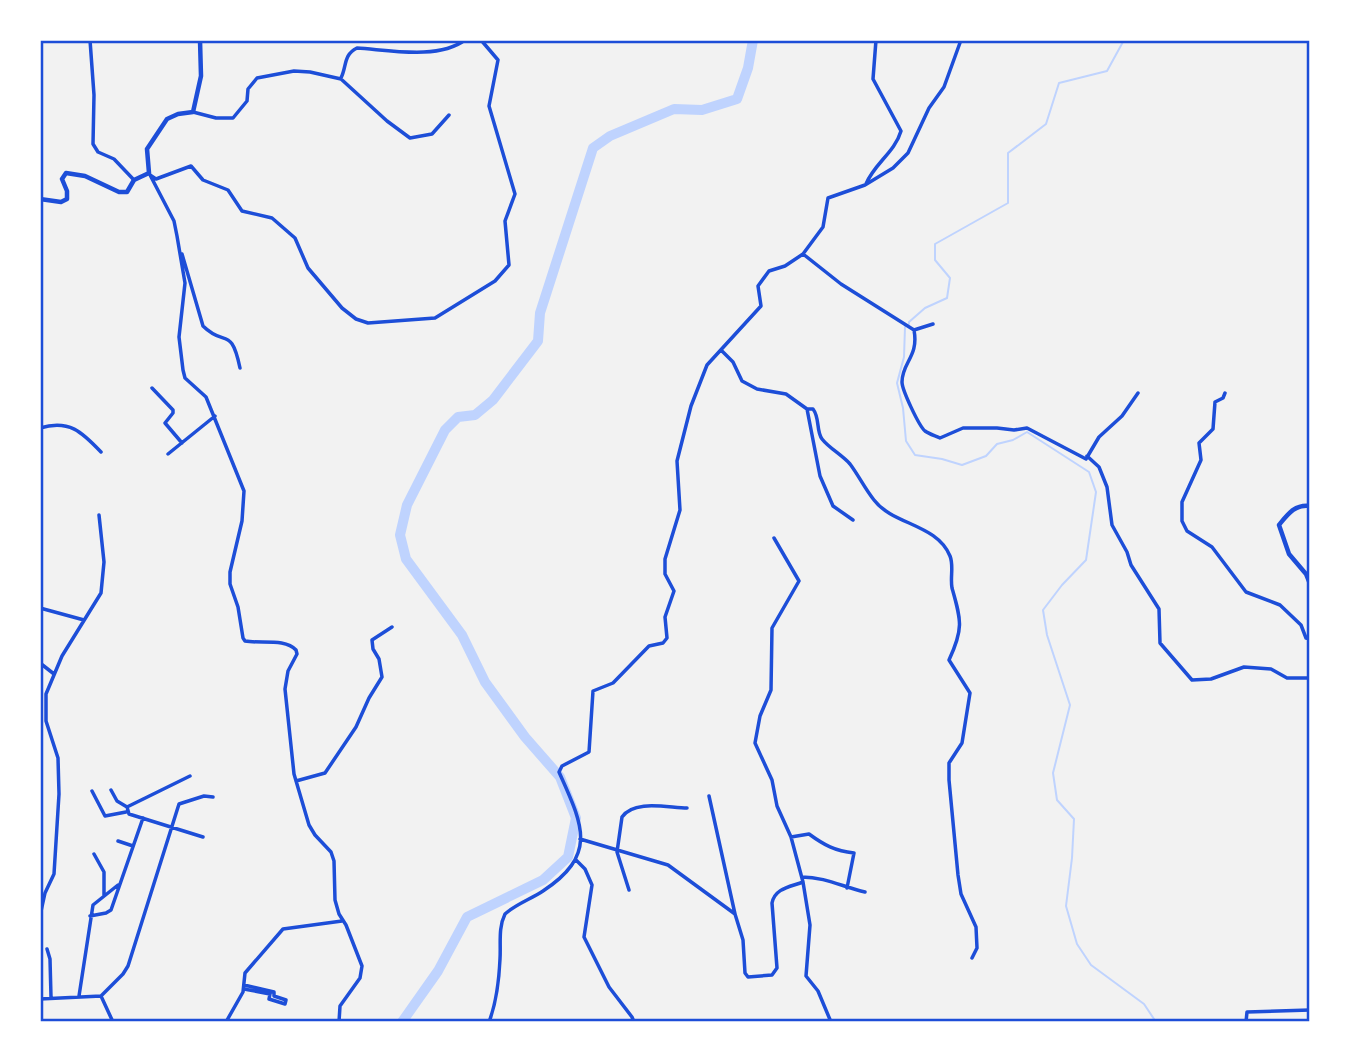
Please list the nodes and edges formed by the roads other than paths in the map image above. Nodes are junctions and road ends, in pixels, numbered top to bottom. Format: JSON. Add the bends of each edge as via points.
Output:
{"nodes":[{"id":1,"x":90,"y":40,"type":"edge"},
{"id":2,"x":200,"y":40,"type":"edge"},
{"id":3,"x":465,"y":40,"type":"edge"},
{"id":4,"x":481,"y":40,"type":"edge"},
{"id":5,"x":876,"y":40,"type":"edge"},
{"id":6,"x":961,"y":40,"type":"edge"},
{"id":7,"x":341,"y":79,"type":"junction"},
{"id":8,"x":193,"y":112,"type":"junction"},
{"id":9,"x":449,"y":115,"type":"dead end"},
{"id":10,"x":149,"y":173,"type":"junction"},
{"id":11,"x":134,"y":180,"type":"junction"},
{"id":12,"x":865,"y":185,"type":"junction"},
{"id":13,"x":40,"y":199,"type":"edge"},
{"id":14,"x":179,"y":249,"type":"junction"},
{"id":15,"x":803,"y":254,"type":"junction"},
{"id":16,"x":933,"y":324,"type":"dead end"},
{"id":17,"x":914,"y":330,"type":"junction"},
{"id":18,"x":721,"y":350,"type":"junction"},
{"id":19,"x":240,"y":368,"type":"dead end"},
{"id":20,"x":152,"y":388,"type":"dead end"},
{"id":21,"x":1138,"y":393,"type":"dead end"},
{"id":22,"x":1225,"y":393,"type":"dead end"},
{"id":23,"x":807,"y":409,"type":"junction"},
{"id":24,"x":215,"y":416,"type":"junction"},
{"id":25,"x":40,"y":428,"type":"edge"},
{"id":26,"x":182,"y":443,"type":"junction"},
{"id":27,"x":101,"y":452,"type":"dead end"},
{"id":28,"x":168,"y":454,"type":"dead end"},
{"id":29,"x":1087,"y":456,"type":"junction"},
{"id":30,"x":1310,"y":506,"type":"edge"},
{"id":31,"x":99,"y":515,"type":"dead end"},
{"id":32,"x":853,"y":520,"type":"dead end"},
{"id":33,"x":774,"y":538,"type":"dead end"},
{"id":34,"x":1310,"y":584,"type":"edge"},
{"id":35,"x":40,"y":608,"type":"edge"},
{"id":36,"x":84,"y":620,"type":"junction"},
{"id":37,"x":392,"y":627,"type":"dead end"},
{"id":38,"x":1310,"y":639,"type":"edge"},
{"id":39,"x":40,"y":663,"type":"edge"},
{"id":40,"x":54,"y":674,"type":"junction"},
{"id":41,"x":1310,"y":678,"type":"edge"},
{"id":42,"x":190,"y":776,"type":"dead end"},
{"id":43,"x":296,"y":781,"type":"junction"},
{"id":44,"x":111,"y":790,"type":"dead end"},
{"id":45,"x":92,"y":791,"type":"dead end"},
{"id":46,"x":709,"y":796,"type":"dead end"},
{"id":47,"x":213,"y":797,"type":"dead end"},
{"id":48,"x":687,"y":808,"type":"dead end"},
{"id":49,"x":127,"y":810,"type":"junction"},
{"id":50,"x":143,"y":818,"type":"junction"},
{"id":51,"x":172,"y":826,"type":"junction"},
{"id":52,"x":204,"y":837,"type":"dead end"},
{"id":53,"x":791,"y":837,"type":"junction"},
{"id":54,"x":580,"y":839,"type":"junction"},
{"id":55,"x":118,"y":841,"type":"dead end"},
{"id":56,"x":133,"y":846,"type":"junction"},
{"id":57,"x":617,"y":852,"type":"junction"},
{"id":58,"x":94,"y":854,"type":"dead end"},
{"id":59,"x":576,"y":859,"type":"junction"},
{"id":60,"x":803,"y":879,"type":"junction"},
{"id":61,"x":118,"y":885,"type":"junction"},
{"id":62,"x":846,"y":888,"type":"junction"},
{"id":63,"x":629,"y":891,"type":"dead end"},
{"id":64,"x":865,"y":892,"type":"dead end"},
{"id":65,"x":104,"y":895,"type":"junction"},
{"id":66,"x":735,"y":914,"type":"junction"},
{"id":67,"x":40,"y":916,"type":"edge"},
{"id":68,"x":90,"y":916,"type":"junction"},
{"id":69,"x":342,"y":921,"type":"junction"},
{"id":70,"x":47,"y":949,"type":"dead end"},
{"id":71,"x":972,"y":958,"type":"dead end"},
{"id":72,"x":244,"y":987,"type":"junction"},
{"id":73,"x":79,"y":996,"type":"junction"},
{"id":74,"x":101,"y":996,"type":"junction"},
{"id":75,"x":51,"y":997,"type":"junction"},
{"id":76,"x":40,"y":999,"type":"edge"},
{"id":77,"x":1310,"y":1010,"type":"edge"},
{"id":78,"x":113,"y":1022,"type":"edge"},
{"id":79,"x":226,"y":1022,"type":"edge"},
{"id":80,"x":339,"y":1022,"type":"edge"},
{"id":81,"x":489,"y":1022,"type":"edge"},
{"id":82,"x":634,"y":1022,"type":"edge"},
{"id":83,"x":831,"y":1022,"type":"edge"},
{"id":84,"x":1246,"y":1022,"type":"edge"}],
"edges":[{"from":1,"to":11,"type":"street","via":[[93,144]]},
{"from":2,"to":8,"type":"street","via":[[201,76]]},
{"from":3,"to":7,"type":"street","via":[[451,48],[413,53],[357,48],[346,58]]},
{"from":4,"to":10,"type":"street","via":[[498,60],[489,106],[514,194],[505,221],[509,265],[495,281],[435,318],[368,323],[356,319],[307,268],[295,238],[272,218],[242,211],[228,190],[203,180],[191,166],[156,179]]},
{"from":5,"to":12,"type":"street","via":[[873,79],[901,131]]},
{"from":6,"to":12,"type":"street","via":[[944,88],[908,153]]},
{"from":7,"to":8,"type":"street","via":[[310,72],[271,74],[251,82],[247,101],[233,118]]},
{"from":7,"to":9,"type":"street","via":[[410,138],[432,134]]},
{"from":8,"to":10,"type":"street","via":[[167,120],[147,149]]},
{"from":10,"to":11,"type":"street"},
{"from":10,"to":14,"type":"street","via":[[174,221]]},
{"from":11,"to":13,"type":"street","via":[[127,192],[119,192],[85,176],[66,173],[62,179],[67,199]]},
{"from":12,"to":15,"type":"street","via":[[828,198],[823,227]]},
{"from":14,"to":19,"type":"street","via":[[203,326],[234,344]]},
{"from":14,"to":24,"type":"street","via":[[185,282],[179,337],[183,370],[202,391]]},
{"from":15,"to":17,"type":"street"},
{"from":15,"to":18,"type":"street","via":[[769,271],[758,286],[761,306]]},
{"from":16,"to":17,"type":"street"},
{"from":17,"to":29,"type":"street","via":[[914,353],[902,383],[925,431],[940,438],[963,428],[1027,428],[1082,459]]},
{"from":18,"to":23,"type":"street","via":[[742,381],[786,394]]},
{"from":18,"to":54,"type":"street","via":[[703,375],[677,461],[680,510],[665,559],[674,591],[665,617],[667,638],[649,646],[613,683],[593,691],[589,752],[559,772],[580,820]]},
{"from":20,"to":26,"type":"street","via":[[173,410],[165,423]]},
{"from":21,"to":29,"type":"street"},
{"from":22,"to":38,"type":"street","via":[[1215,402],[1213,429],[1199,443],[1201,460],[1182,502],[1182,521],[1187,531],[1212,547],[1246,592],[1280,605]]},
{"from":23,"to":32,"type":"street","via":[[820,477],[833,506]]},
{"from":23,"to":71,"type":"street","via":[[817,414],[821,438],[848,462],[874,502],[939,541],[952,561],[951,584],[961,630],[950,660],[970,694],[962,743],[950,763],[949,780],[961,894],[976,927],[977,948]]},
{"from":24,"to":26,"type":"street"},
{"from":24,"to":43,"type":"street","via":[[244,491],[230,572],[243,638],[286,643],[297,654],[285,680],[284,701]]},
{"from":25,"to":27,"type":"street","via":[[65,425]]},
{"from":26,"to":28,"type":"street"},
{"from":29,"to":41,"type":"street","via":[[1099,467],[1107,487],[1112,525],[1159,609],[1160,643],[1192,680],[1211,679],[1244,667],[1271,669],[1287,678]]},
{"from":30,"to":34,"type":"street","via":[[1292,510],[1279,525],[1289,554]]},
{"from":31,"to":36,"type":"street","via":[[104,550],[102,588]]},
{"from":33,"to":53,"type":"street","via":[[799,581],[772,628],[771,690],[755,743]]},
{"from":35,"to":36,"type":"street"},
{"from":36,"to":40,"type":"street"},
{"from":37,"to":43,"type":"street","via":[[372,640],[382,677],[356,727],[325,773]]},
{"from":39,"to":40,"type":"street"},
{"from":40,"to":67,"type":"street","via":[[46,710],[58,758],[59,794],[55,863]]},
{"from":42,"to":49,"type":"street"},
{"from":43,"to":69,"type":"street","via":[[309,825],[334,861],[335,900]]},
{"from":44,"to":49,"type":"street"},
{"from":45,"to":49,"type":"street","via":[[105,816]]},
{"from":46,"to":66,"type":"street"},
{"from":47,"to":51,"type":"street","via":[[178,804]]},
{"from":48,"to":57,"type":"street","via":[[636,807],[625,812]]},
{"from":49,"to":50,"type":"street"},
{"from":50,"to":51,"type":"street"},
{"from":50,"to":56,"type":"street"},
{"from":51,"to":52,"type":"street"},
{"from":51,"to":74,"type":"street","via":[[128,966]]},
{"from":53,"to":60,"type":"street"},
{"from":53,"to":62,"type":"street","via":[[809,834],[820,843],[854,853]]},
{"from":54,"to":57,"type":"street"},
{"from":54,"to":59,"type":"street"},
{"from":55,"to":56,"type":"street"},
{"from":56,"to":61,"type":"street"},
{"from":57,"to":63,"type":"street"},
{"from":57,"to":66,"type":"street","via":[[668,865]]},
{"from":58,"to":65,"type":"street","via":[[104,872]]},
{"from":59,"to":81,"type":"street","via":[[552,885],[505,914],[499,989]]},
{"from":59,"to":82,"type":"street","via":[[592,885],[584,937],[609,987]]},
{"from":60,"to":62,"type":"street","via":[[824,878]]},
{"from":60,"to":66,"type":"street","via":[[774,895],[778,968],[772,975],[746,976]]},
{"from":60,"to":83,"type":"street","via":[[810,925],[806,976]]},
{"from":61,"to":65,"type":"street"},
{"from":61,"to":68,"type":"street","via":[[111,910]]},
{"from":62,"to":64,"type":"street"},
{"from":65,"to":68,"type":"street","via":[[93,905]]},
{"from":68,"to":73,"type":"street"},
{"from":69,"to":72,"type":"street","via":[[283,929],[249,967]]},
{"from":69,"to":80,"type":"street","via":[[362,966],[360,978],[340,1006]]},
{"from":70,"to":75,"type":"street"},
{"from":72,"to":72,"type":"street","via":[[270,994],[269,999],[285,1004],[274,992]]},
{"from":72,"to":79,"type":"street"},
{"from":73,"to":74,"type":"street"},
{"from":73,"to":75,"type":"street"},
{"from":74,"to":78,"type":"street"},
{"from":75,"to":76,"type":"street"},
{"from":77,"to":84,"type":"street","via":[[1247,1012]]}]}
